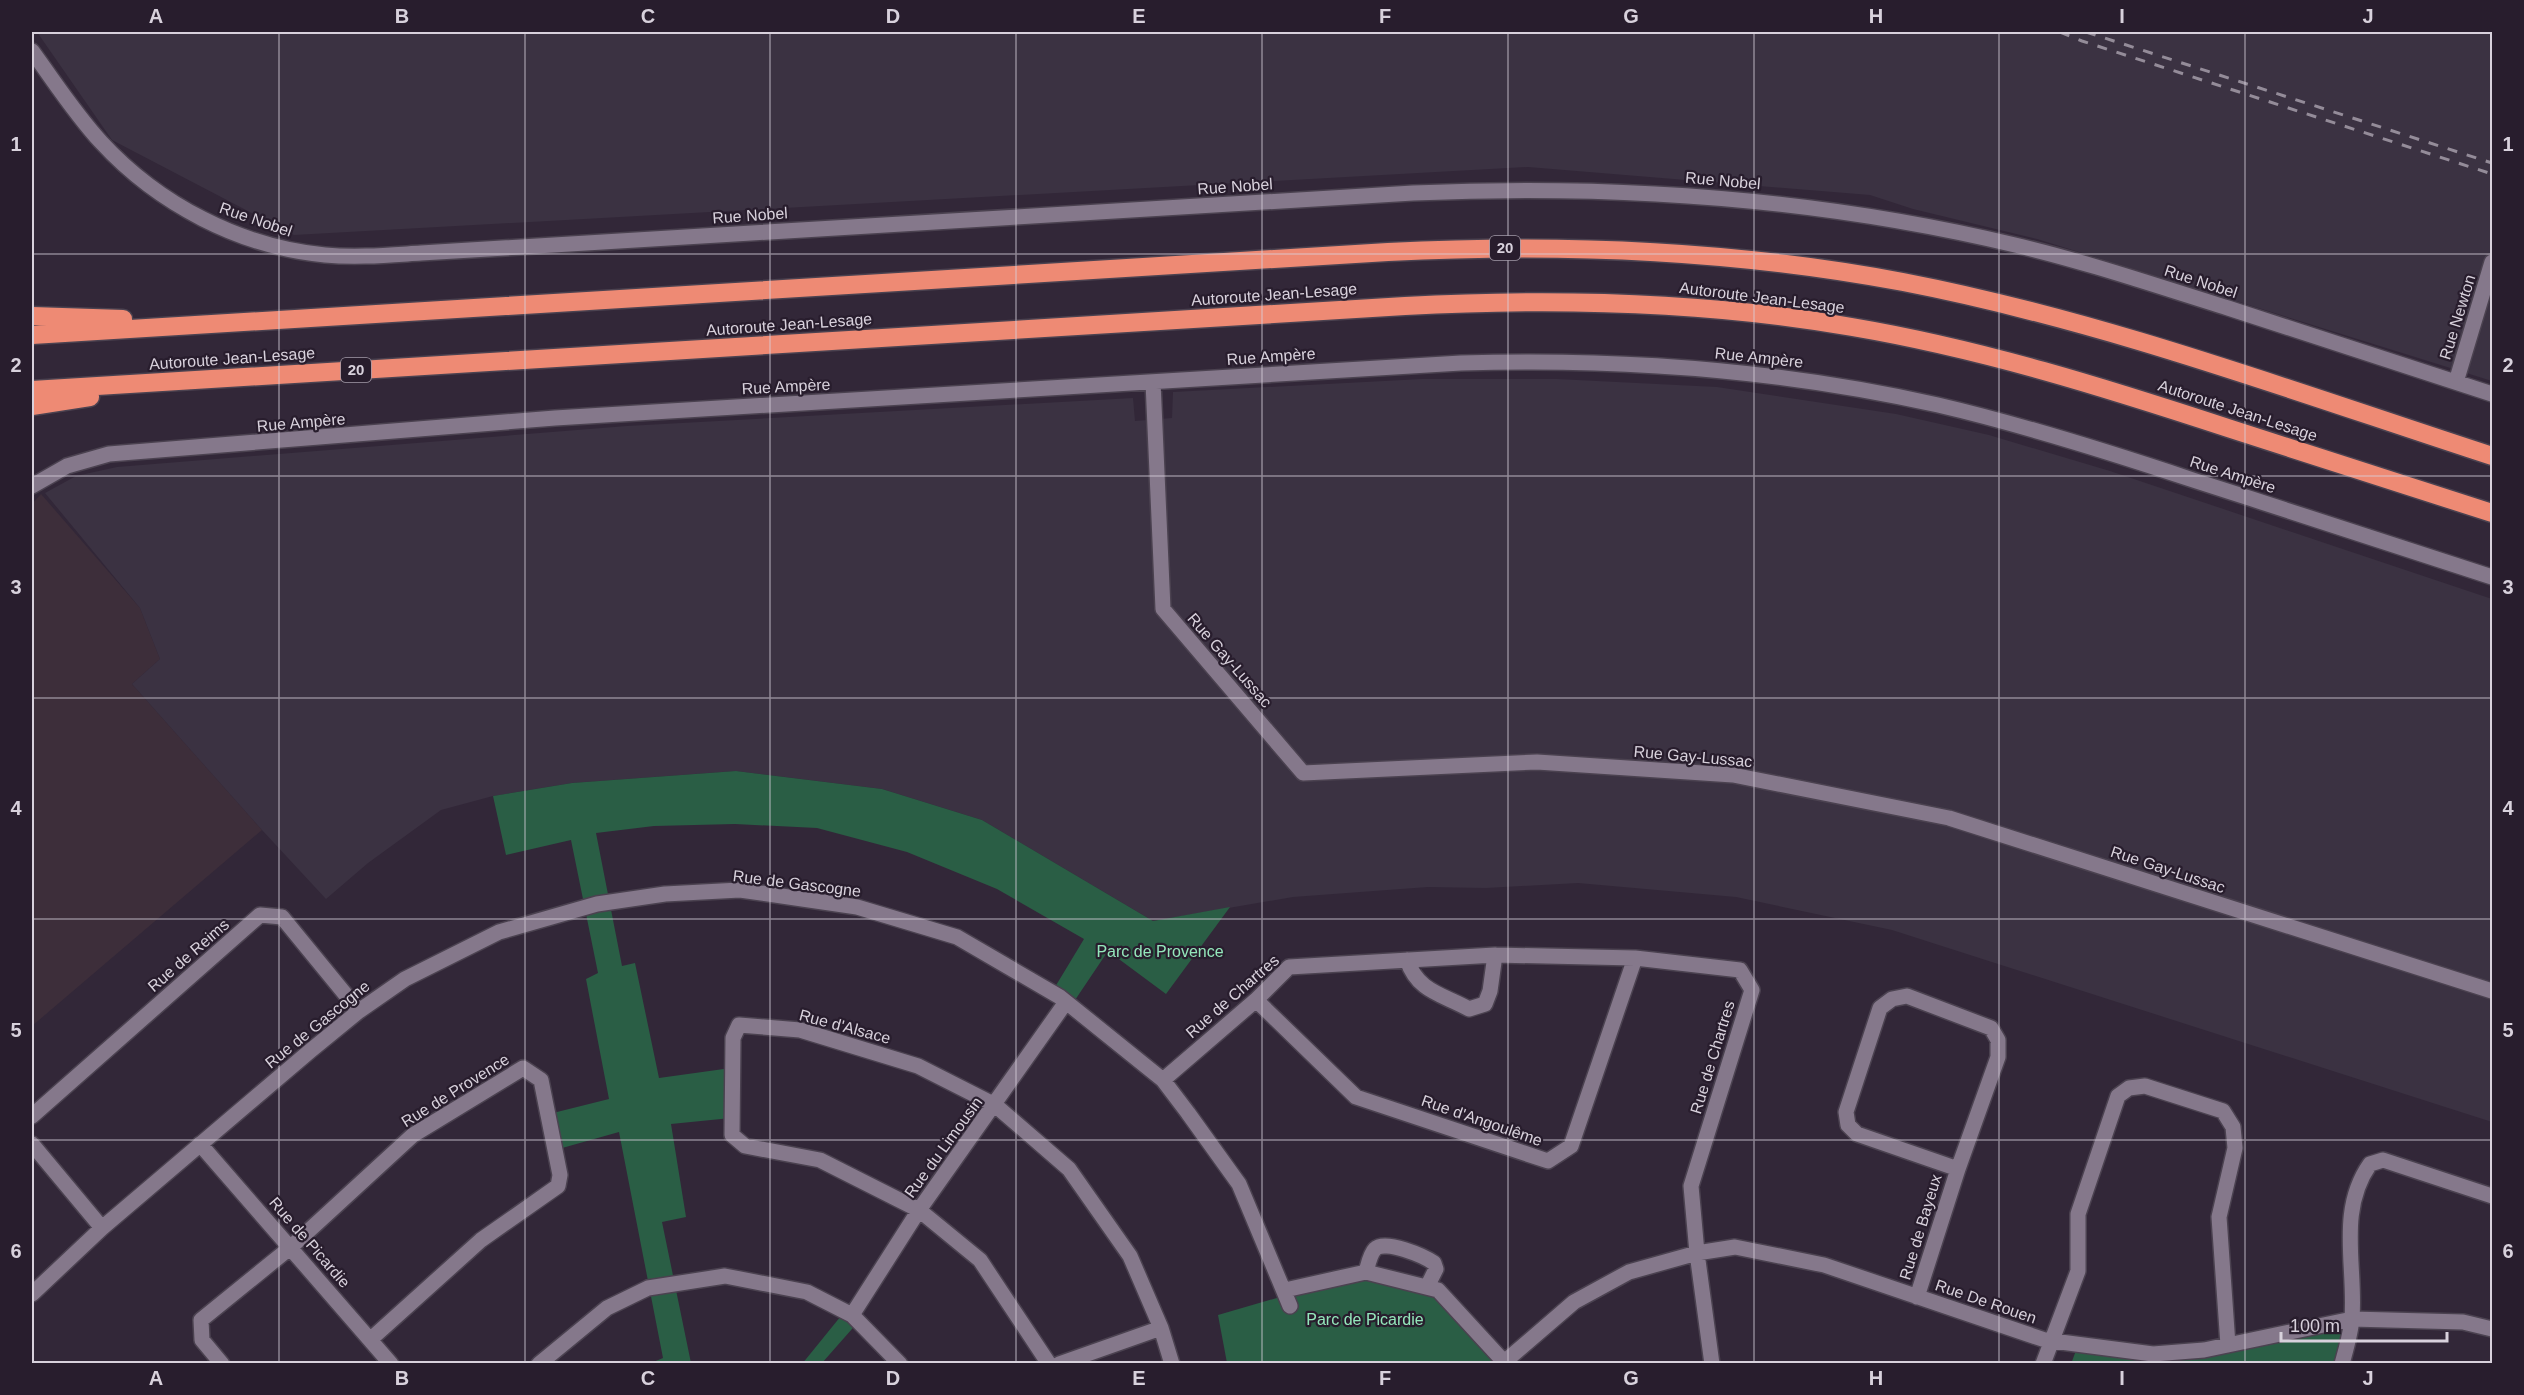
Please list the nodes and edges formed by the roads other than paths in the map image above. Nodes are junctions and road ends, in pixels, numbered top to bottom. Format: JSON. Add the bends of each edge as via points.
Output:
{"nodes":[{"id":1,"x":32,"y":51,"type":"edge"},
{"id":2,"x":2493,"y":262,"type":"edge"},
{"id":3,"x":32,"y":316,"type":"edge"},
{"id":4,"x":224,"y":323,"type":"junction"},
{"id":5,"x":32,"y":335,"type":"edge"},
{"id":6,"x":204,"y":379,"type":"junction"},
{"id":7,"x":1153,"y":382,"type":"junction"},
{"id":8,"x":2456,"y":382,"type":"junction"},
{"id":9,"x":32,"y":390,"type":"edge"},
{"id":10,"x":2493,"y":394,"type":"edge"},
{"id":11,"x":32,"y":406,"type":"edge"},
{"id":12,"x":2493,"y":456,"type":"edge"},
{"id":13,"x":32,"y":486,"type":"edge"},
{"id":14,"x":2493,"y":513,"type":"edge"},
{"id":15,"x":2493,"y":577,"type":"edge"},
{"id":16,"x":1496,"y":955,"type":"junction"},
{"id":17,"x":1635,"y":958,"type":"junction"},
{"id":18,"x":1407,"y":960,"type":"junction"},
{"id":19,"x":2493,"y":991,"type":"edge"},
{"id":20,"x":1256,"y":1000,"type":"junction"},
{"id":21,"x":1066,"y":1002,"type":"junction"},
{"id":22,"x":358,"y":1011,"type":"junction"},
{"id":23,"x":1163,"y":1080,"type":"junction"},
{"id":24,"x":995,"y":1105,"type":"junction"},
{"id":25,"x":32,"y":1116,"type":"edge"},
{"id":26,"x":32,"y":1143,"type":"edge"},
{"id":27,"x":200,"y":1144,"type":"junction"},
{"id":28,"x":1958,"y":1168,"type":"junction"},
{"id":29,"x":2493,"y":1196,"type":"edge"},
{"id":30,"x":920,"y":1210,"type":"junction"},
{"id":31,"x":102,"y":1228,"type":"junction"},
{"id":32,"x":291,"y":1247,"type":"junction"},
{"id":33,"x":1697,"y":1253,"type":"junction"},
{"id":34,"x":1366,"y":1272,"type":"junction"},
{"id":35,"x":1427,"y":1287,"type":"junction"},
{"id":36,"x":1285,"y":1290,"type":"junction"},
{"id":37,"x":32,"y":1294,"type":"edge"},
{"id":38,"x":1917,"y":1297,"type":"junction"},
{"id":39,"x":1290,"y":1306,"type":"dead end"},
{"id":40,"x":852,"y":1315,"type":"junction"},
{"id":41,"x":2352,"y":1319,"type":"junction"},
{"id":42,"x":1161,"y":1328,"type":"junction"},
{"id":43,"x":2493,"y":1329,"type":"edge"},
{"id":44,"x":371,"y":1339,"type":"junction"},
{"id":45,"x":2052,"y":1341,"type":"junction"},
{"id":46,"x":2228,"y":1345,"type":"junction"},
{"id":47,"x":1504,"y":1363,"type":"edge"},
{"id":48,"x":222,"y":1364,"type":"edge"},
{"id":49,"x":392,"y":1364,"type":"edge"},
{"id":50,"x":539,"y":1364,"type":"edge"},
{"id":51,"x":900,"y":1364,"type":"edge"},
{"id":52,"x":1049,"y":1364,"type":"edge"},
{"id":53,"x":1059,"y":1364,"type":"edge"},
{"id":54,"x":1172,"y":1364,"type":"edge"},
{"id":55,"x":1712,"y":1364,"type":"edge"},
{"id":56,"x":2043,"y":1364,"type":"edge"},
{"id":57,"x":2342,"y":1364,"type":"edge"}],
"edges":[{"from":1,"to":8,"type":"street","name":"Rue Nobel","via":[[92,132],[141,180],[179,206],[226,230],[268,245],[305,252],[345,256],[421,254],[1413,193],[1546,189],[1667,193],[1848,213],[2007,243],[2132,278]]},
{"from":2,"to":8,"type":"street","name":"Rue Newton"},
{"from":3,"to":4,"type":"highway"},
{"from":4,"to":5,"type":"highway","name":"Autoroute Jean-Lesage","number":"20"},
{"from":4,"to":12,"type":"highway","name":"Autoroute Jean-Lesage","number":"20","via":[[1399,251],[1520,247],[1655,251],[1855,274],[2010,306],[2145,344]]},
{"from":6,"to":9,"type":"highway","name":"Autoroute Jean-Lesage","number":"20"},
{"from":6,"to":11,"type":"highway"},
{"from":6,"to":14,"type":"highway","name":"Autoroute Jean-Lesage","number":"20","via":[[1426,305],[1635,303],[1803,319],[1966,350],[2104,388]]},
{"from":7,"to":13,"type":"street","name":"Rue Ampère","via":[[555,418],[130,452],[77,462]]},
{"from":7,"to":15,"type":"street","name":"Rue Ampère","via":[[1523,362],[1658,366],[1800,380],[1914,400],[2037,431]]},
{"from":7,"to":19,"type":"street","name":"Rue Gay-Lussac","via":[[1163,609],[1303,773],[1537,762],[1733,775],[1949,818]]},
{"from":8,"to":10,"type":"street","name":"Rue Nobel"},
{"from":16,"to":17,"type":"street","name":"Rue de Chartres"},
{"from":16,"to":18,"type":"street","name":"Rue de Chartres"},
{"from":16,"to":18,"type":"street","via":[[1485,1004],[1469,1009],[1426,988],[1413,976]]},
{"from":17,"to":20,"type":"street","name":"Rue d'Angoulême","via":[[1571,1146],[1548,1161],[1356,1097]]},
{"from":17,"to":33,"type":"street","name":"Rue de Chartres","via":[[1740,970],[1752,990],[1691,1186]]},
{"from":18,"to":20,"type":"street","name":"Rue de Chartres","via":[[1289,967]]},
{"from":20,"to":23,"type":"street","name":"Rue de Chartres"},
{"from":21,"to":22,"type":"street","name":"Rue de Gascogne","via":[[957,938],[857,907],[740,890],[665,894],[597,904],[499,932],[405,979]]},
{"from":21,"to":23,"type":"street","name":"Rue de Gascogne"},
{"from":21,"to":24,"type":"street","name":"Rue du Limousin"},
{"from":22,"to":25,"type":"street","name":"Rue de Reims","via":[[282,917],[260,915]]},
{"from":22,"to":27,"type":"street","name":"Rue de Gascogne"},
{"from":23,"to":36,"type":"street","name":"Rue de Gascogne","via":[[1239,1184]]},
{"from":24,"to":30,"type":"street","name":"Rue du Limousin"},
{"from":24,"to":30,"type":"street","name":"Rue d'Alsace","via":[[918,1066],[800,1030],[740,1025],[733,1038],[732,1135],[745,1146],[820,1160]]},
{"from":24,"to":42,"type":"street","via":[[1069,1170],[1130,1256]]},
{"from":26,"to":31,"type":"street"},
{"from":27,"to":31,"type":"street","name":"Rue de Gascogne"},
{"from":27,"to":32,"type":"street","name":"Rue de Picardie"},
{"from":28,"to":28,"type":"street","name":"Rue de Bayeux","via":[[1857,1134],[1848,1125],[1846,1112],[1880,1008],[1892,999],[1907,996],[1981,1024],[1991,1028],[1998,1040],[1998,1057]]},
{"from":28,"to":38,"type":"street","name":"Rue de Bayeux"},
{"from":29,"to":41,"type":"street","via":[[2383,1160],[2370,1164],[2363,1174],[2349,1225]]},
{"from":30,"to":40,"type":"street","name":"Rue du Limousin"},
{"from":30,"to":52,"type":"street","via":[[980,1260]]},
{"from":31,"to":37,"type":"street","name":"Rue de Gascogne"},
{"from":32,"to":44,"type":"street","name":"Rue de Picardie"},
{"from":32,"to":44,"type":"street","name":"Rue de Provence","via":[[413,1135],[523,1068],[542,1080],[561,1175],[558,1186],[481,1240]]},
{"from":32,"to":48,"type":"street","via":[[201,1320],[202,1340]]},
{"from":33,"to":38,"type":"street","name":"Rue De Rouen","via":[[1735,1247],[1824,1265]]},
{"from":33,"to":47,"type":"street","name":"Rue De Rouen","via":[[1629,1272],[1574,1302]]},
{"from":33,"to":55,"type":"street","name":"Rue de Chartres"},
{"from":34,"to":35,"type":"street"},
{"from":34,"to":35,"type":"street","via":[[1373,1251],[1388,1246],[1434,1263],[1436,1269]]},
{"from":34,"to":36,"type":"street"},
{"from":35,"to":47,"type":"street","via":[[1438,1290]]},
{"from":36,"to":39,"type":"street","name":"Rue de Gascogne"},
{"from":38,"to":45,"type":"street","name":"Rue De Rouen"},
{"from":40,"to":50,"type":"street","via":[[807,1292],[725,1276],[657,1286],[606,1308]]},
{"from":40,"to":51,"type":"street"},
{"from":41,"to":43,"type":"street","name":"Rue De Rouen","via":[[2463,1322]]},
{"from":41,"to":46,"type":"street","name":"Rue De Rouen"},
{"from":41,"to":57,"type":"street"},
{"from":42,"to":53,"type":"street"},
{"from":42,"to":54,"type":"street"},
{"from":44,"to":49,"type":"street","name":"Rue de Picardie"},
{"from":45,"to":46,"type":"street","name":"Rue De Rouen","via":[[2153,1354]]},
{"from":45,"to":46,"type":"street","via":[[2078,1271],[2078,1214],[2118,1096],[2129,1088],[2145,1086],[2223,1111],[2233,1127],[2235,1148],[2219,1217]]},
{"from":45,"to":56,"type":"street"}]}
